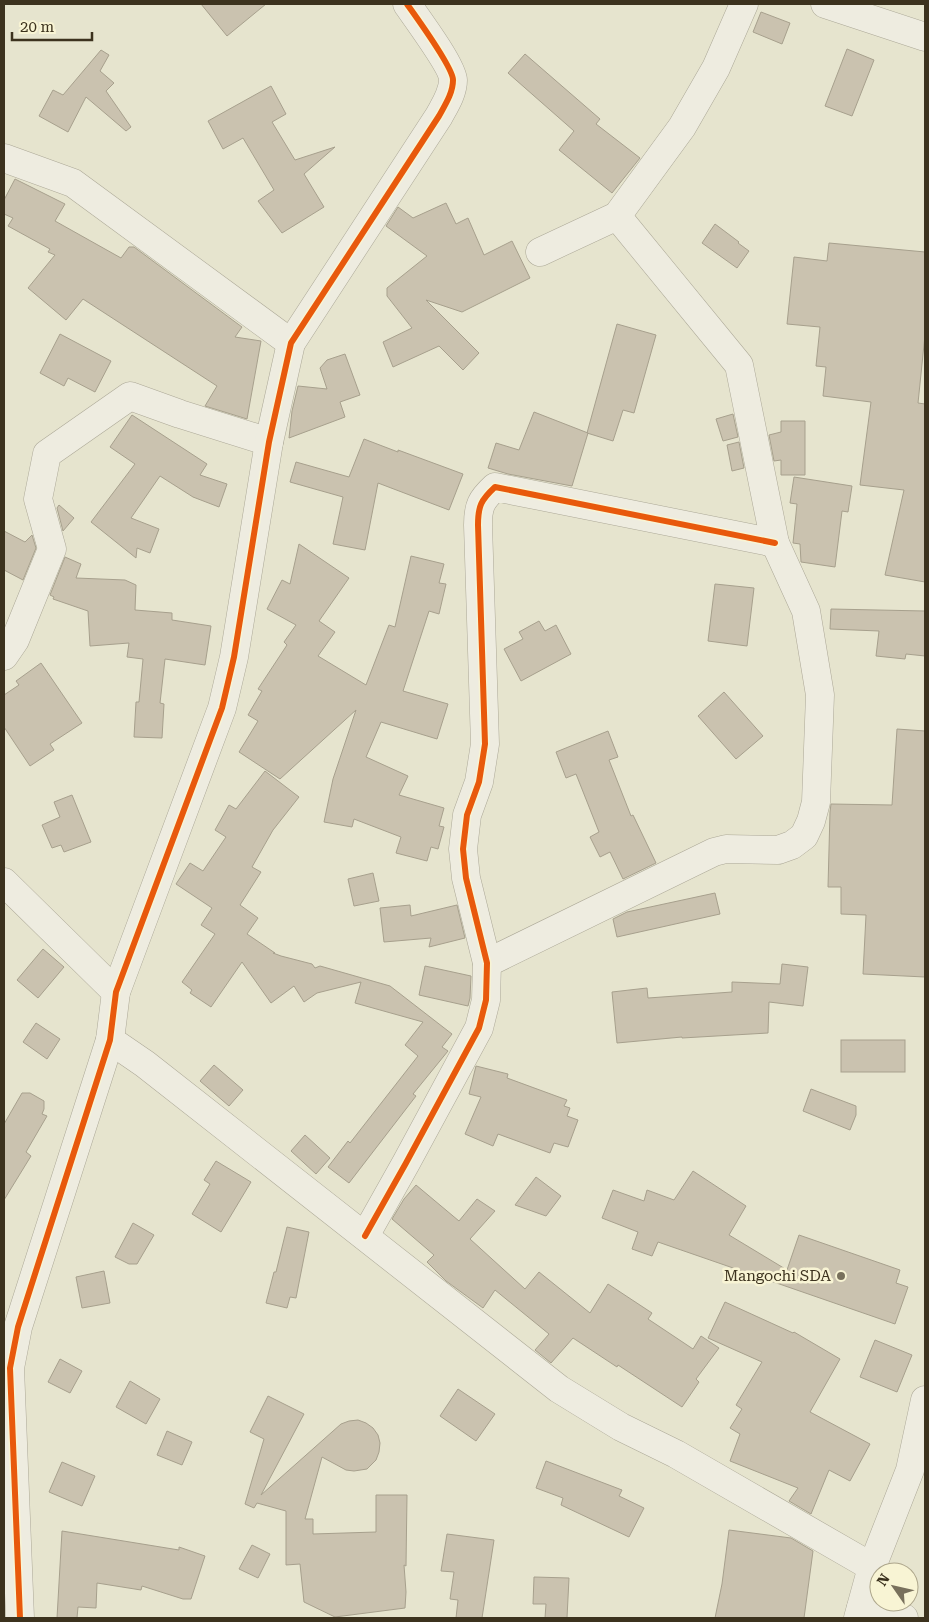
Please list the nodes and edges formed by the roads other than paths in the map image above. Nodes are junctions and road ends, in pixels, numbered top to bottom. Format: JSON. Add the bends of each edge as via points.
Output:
{"nodes":[{"id":1,"x":407,"y":4,"type":"edge"},
{"id":2,"x":744,"y":4,"type":"edge"},
{"id":3,"x":825,"y":4,"type":"edge"},
{"id":4,"x":925,"y":37,"type":"edge"},
{"id":5,"x":4,"y":158,"type":"edge"},
{"id":6,"x":617,"y":216,"type":"junction"},
{"id":7,"x":540,"y":252,"type":"dead end"},
{"id":8,"x":291,"y":343,"type":"junction"},
{"id":9,"x":269,"y":442,"type":"junction"},
{"id":10,"x":775,"y":543,"type":"junction"},
{"id":11,"x":4,"y":656,"type":"edge"},
{"id":12,"x":4,"y":882,"type":"edge"},
{"id":13,"x":487,"y":963,"type":"junction"},
{"id":14,"x":116,"y":992,"type":"junction"},
{"id":15,"x":110,"y":1040,"type":"junction"},
{"id":16,"x":365,"y":1236,"type":"junction"},
{"id":17,"x":11,"y":1331,"type":"edge"},
{"id":18,"x":925,"y":1400,"type":"edge"},
{"id":19,"x":917,"y":1470,"type":"edge"},
{"id":20,"x":874,"y":1562,"type":"edge"},
{"id":21,"x":869,"y":1565,"type":"edge"},
{"id":22,"x":869,"y":1578,"type":"edge"},
{"id":23,"x":860,"y":1613,"type":"edge"},
{"id":24,"x":20,"y":1618,"type":"edge"},
{"id":25,"x":904,"y":1618,"type":"edge"}],
"edges":[{"from":1,"to":8,"type":"street","via":[[446,63],[453,78],[451,91],[439,116]]},
{"from":2,"to":6,"type":"street","via":[[716,68],[682,127]]},
{"from":3,"to":4,"type":"street"},
{"from":5,"to":8,"type":"street","via":[[73,183]]},
{"from":6,"to":7,"type":"street"},
{"from":6,"to":10,"type":"street","via":[[740,365]]},
{"from":8,"to":9,"type":"street"},
{"from":9,"to":11,"type":"street","via":[[130,396],[47,454],[38,499],[52,550],[15,640]]},
{"from":9,"to":14,"type":"street","via":[[234,657],[222,708]]},
{"from":10,"to":13,"type":"street","via":[[806,611],[820,695],[816,802],[804,836],[792,846],[778,850],[726,849],[714,852]]},
{"from":10,"to":13,"type":"street","via":[[495,487],[484,497],[478,510],[478,525],[485,744],[463,849],[466,878]]},
{"from":12,"to":14,"type":"street"},
{"from":13,"to":16,"type":"street","via":[[486,1000],[479,1028]]},
{"from":14,"to":15,"type":"street"},
{"from":15,"to":16,"type":"street"},
{"from":15,"to":17,"type":"street"},
{"from":16,"to":21,"type":"street","via":[[559,1389],[620,1427],[676,1454]]},
{"from":17,"to":24,"type":"street"},
{"from":18,"to":19,"type":"street"},
{"from":19,"to":20,"type":"street"},
{"from":22,"to":23,"type":"street"},
{"from":23,"to":25,"type":"street"}]}
